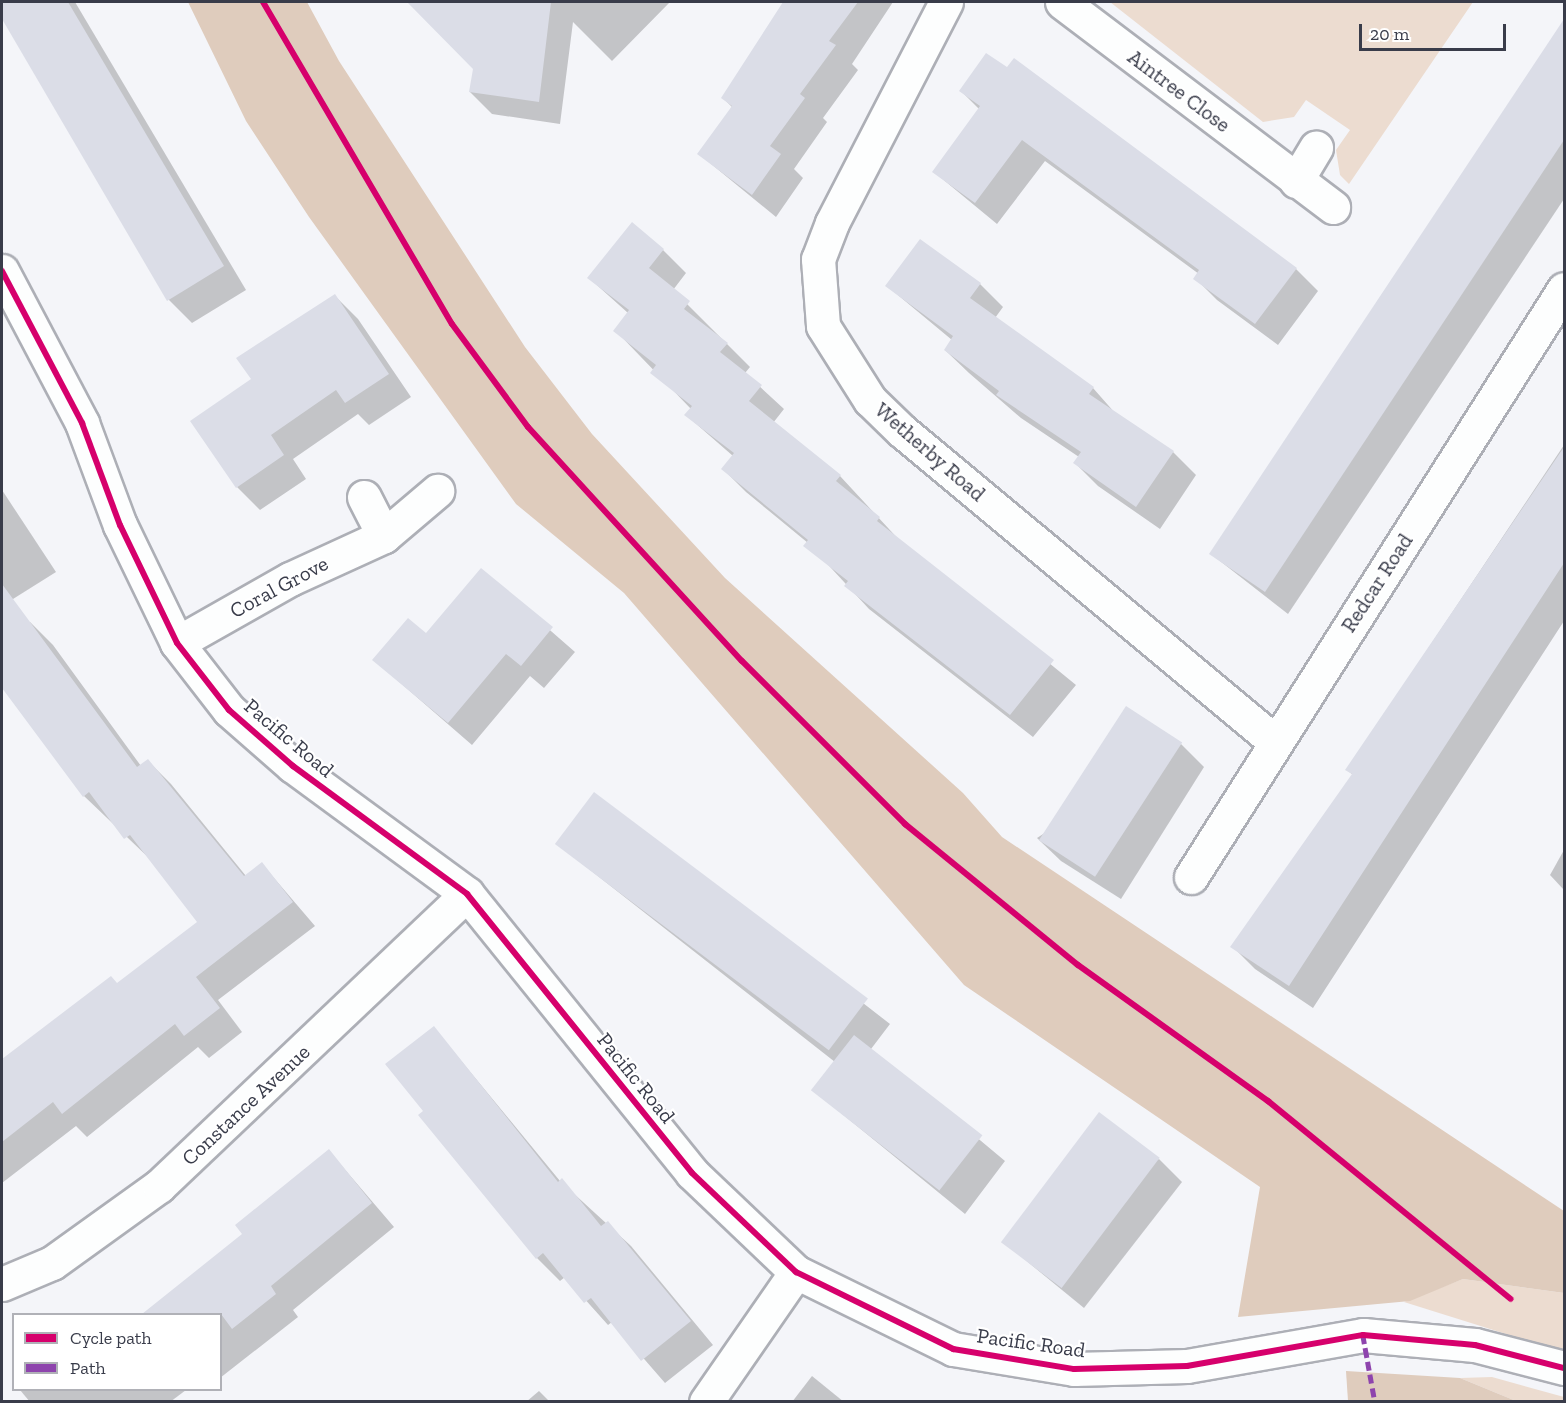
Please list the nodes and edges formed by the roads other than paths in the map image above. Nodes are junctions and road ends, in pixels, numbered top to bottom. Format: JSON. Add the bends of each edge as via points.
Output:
{"nodes":[{"id":1,"x":946,"y":2,"type":"edge"},
{"id":2,"x":1062,"y":2,"type":"edge"},
{"id":3,"x":1317,"y":148,"type":"dead end"},
{"id":4,"x":1296,"y":181,"type":"junction"},
{"id":5,"x":1333,"y":207,"type":"dead end"},
{"id":6,"x":2,"y":271,"type":"edge"},
{"id":7,"x":1564,"y":289,"type":"edge"},
{"id":8,"x":436,"y":491,"type":"dead end"},
{"id":9,"x":364,"y":497,"type":"dead end"},
{"id":10,"x":384,"y":536,"type":"junction"},
{"id":11,"x":177,"y":643,"type":"junction"},
{"id":12,"x":1275,"y":742,"type":"junction"},
{"id":13,"x":1191,"y":877,"type":"dead end"},
{"id":14,"x":467,"y":894,"type":"junction"},
{"id":15,"x":796,"y":1272,"type":"junction"},
{"id":16,"x":2,"y":1284,"type":"edge"},
{"id":17,"x":1564,"y":1368,"type":"edge"},
{"id":18,"x":706,"y":1401,"type":"edge"}],
"edges":[{"from":1,"to":12,"type":"street","name":"Wetherby Road","via":[[828,232],[818,259],[823,326],[870,400],[902,431]]},
{"from":2,"to":4,"type":"street","name":"Aintree Close"},
{"from":3,"to":4,"type":"street"},
{"from":4,"to":5,"type":"street","name":"Aintree Close"},
{"from":6,"to":11,"type":"street","name":"Pacific Road","via":[[82,423],[120,525]]},
{"from":7,"to":12,"type":"street","name":"Redcar Road"},
{"from":8,"to":10,"type":"street","name":"Coral Grove"},
{"from":9,"to":10,"type":"street"},
{"from":10,"to":11,"type":"street","name":"Coral Grove","via":[[290,579]]},
{"from":11,"to":14,"type":"street","name":"Pacific Road","via":[[230,710],[293,766]]},
{"from":12,"to":13,"type":"street","name":"Redcar Road"},
{"from":14,"to":15,"type":"street","name":"Pacific Road","via":[[692,1173]]},
{"from":14,"to":16,"type":"street","name":"Constance Avenue","via":[[159,1186],[52,1263]]},
{"from":15,"to":17,"type":"street","name":"Pacific Road","via":[[953,1349],[1074,1369],[1188,1366],[1363,1335],[1475,1345]]},
{"from":15,"to":18,"type":"street"}]}
